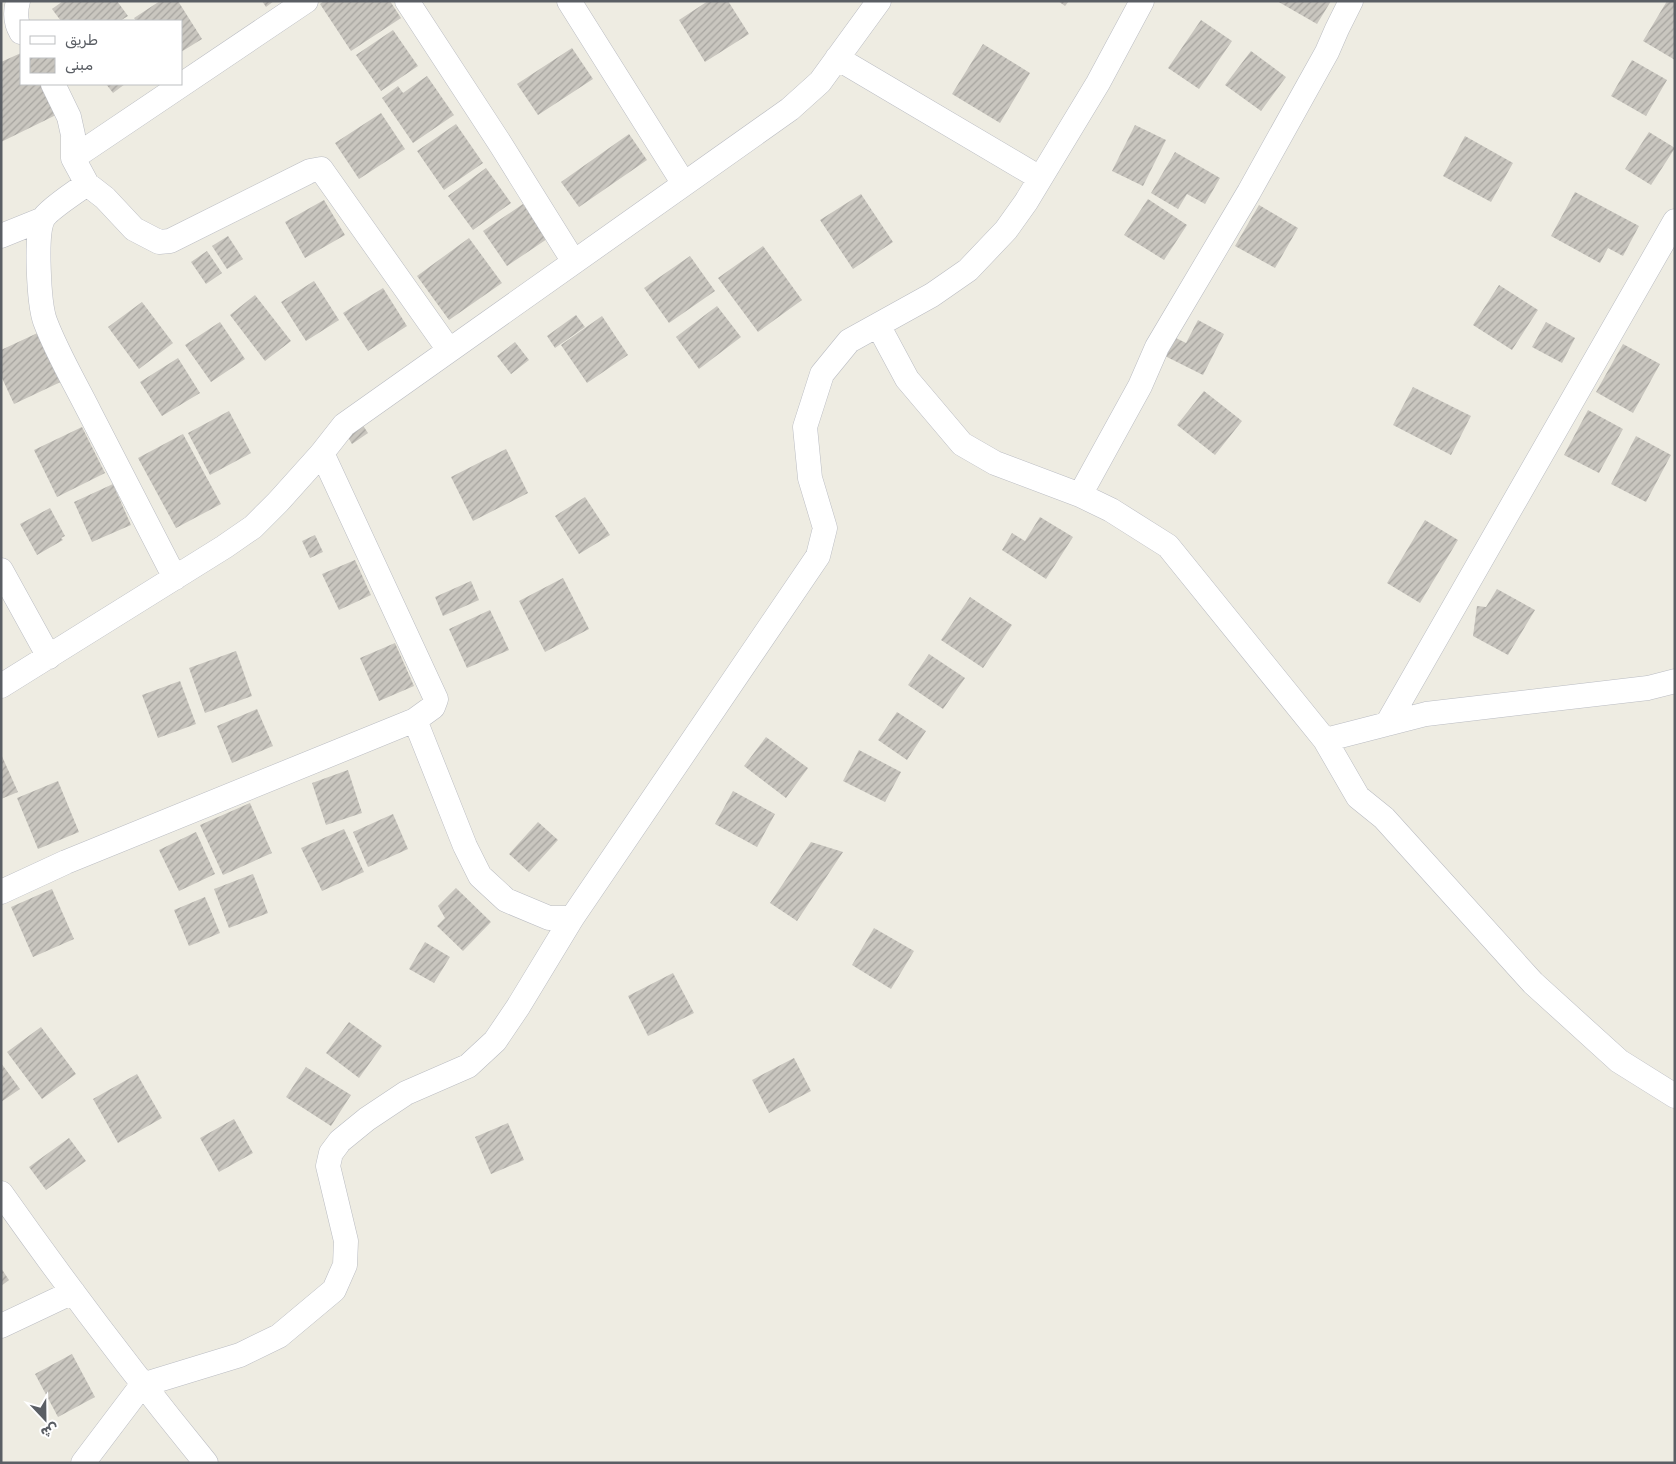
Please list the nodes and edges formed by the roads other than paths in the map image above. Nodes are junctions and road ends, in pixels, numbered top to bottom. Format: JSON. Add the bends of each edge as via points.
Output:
{"nodes":[{"id":1,"x":306,"y":1,"type":"edge"},
{"id":2,"x":408,"y":1,"type":"edge"},
{"id":3,"x":569,"y":1,"type":"edge"},
{"id":4,"x":879,"y":1,"type":"edge"},
{"id":5,"x":1142,"y":1,"type":"edge"},
{"id":6,"x":1351,"y":1,"type":"edge"},
{"id":7,"x":837,"y":58,"type":"junction"},
{"id":8,"x":53,"y":85,"type":"edge"},
{"id":9,"x":181,"y":85,"type":"edge"},
{"id":10,"x":182,"y":85,"type":"edge"},
{"id":11,"x":73,"y":158,"type":"junction"},
{"id":12,"x":1040,"y":178,"type":"junction"},
{"id":13,"x":87,"y":184,"type":"junction"},
{"id":14,"x":684,"y":184,"type":"junction"},
{"id":15,"x":43,"y":219,"type":"junction"},
{"id":16,"x":1675,"y":221,"type":"edge"},
{"id":17,"x":1,"y":236,"type":"edge"},
{"id":18,"x":574,"y":262,"type":"junction"},
{"id":19,"x":878,"y":325,"type":"junction"},
{"id":20,"x":449,"y":350,"type":"junction"},
{"id":21,"x":322,"y":453,"type":"junction"},
{"id":22,"x":1080,"y":495,"type":"junction"},
{"id":23,"x":1,"y":570,"type":"edge"},
{"id":24,"x":175,"y":578,"type":"junction"},
{"id":25,"x":49,"y":657,"type":"junction"},
{"id":26,"x":1675,"y":681,"type":"edge"},
{"id":27,"x":1,"y":686,"type":"edge"},
{"id":28,"x":415,"y":720,"type":"junction"},
{"id":29,"x":1387,"y":724,"type":"junction"},
{"id":30,"x":1325,"y":740,"type":"junction"},
{"id":31,"x":1,"y":892,"type":"edge"},
{"id":32,"x":572,"y":918,"type":"junction"},
{"id":33,"x":1675,"y":1096,"type":"edge"},
{"id":34,"x":1,"y":1193,"type":"edge"},
{"id":35,"x":72,"y":1292,"type":"junction"},
{"id":36,"x":1,"y":1326,"type":"edge"},
{"id":37,"x":142,"y":1385,"type":"junction"},
{"id":38,"x":83,"y":1463,"type":"edge"},
{"id":39,"x":206,"y":1463,"type":"edge"}],
"edges":[{"from":1,"to":10,"type":"street"},
{"from":2,"to":18,"type":"street"},
{"from":3,"to":14,"type":"street"},
{"from":4,"to":7,"type":"street"},
{"from":5,"to":12,"type":"street","via":[[1098,84]]},
{"from":6,"to":22,"type":"street","via":[[1327,52],[1254,183],[1157,346],[1140,386]]},
{"from":7,"to":12,"type":"street"},
{"from":7,"to":14,"type":"street","via":[[820,82],[790,108]]},
{"from":8,"to":11,"type":"street","via":[[69,117]]},
{"from":9,"to":11,"type":"street"},
{"from":11,"to":13,"type":"street"},
{"from":12,"to":19,"type":"street","via":[[1006,230],[968,270],[932,295]]},
{"from":13,"to":15,"type":"street"},
{"from":13,"to":20,"type":"street","via":[[134,229],[159,242],[170,241],[310,171],[321,169]]},
{"from":14,"to":18,"type":"street"},
{"from":15,"to":17,"type":"street"},
{"from":15,"to":24,"type":"street","via":[[38,274],[44,320]]},
{"from":16,"to":29,"type":"street"},
{"from":18,"to":20,"type":"street"},
{"from":19,"to":22,"type":"street","via":[[907,379],[962,444],[995,463]]},
{"from":19,"to":32,"type":"street","via":[[849,341],[822,374],[805,428],[810,478],[825,528],[818,556]]},
{"from":20,"to":21,"type":"street","via":[[344,425]]},
{"from":21,"to":24,"type":"street","via":[[254,527]]},
{"from":21,"to":28,"type":"street","via":[[436,699],[433,707]]},
{"from":22,"to":30,"type":"street","via":[[1111,510],[1168,546]]},
{"from":23,"to":25,"type":"street"},
{"from":24,"to":25,"type":"street"},
{"from":25,"to":27,"type":"street"},
{"from":26,"to":29,"type":"street","via":[[1648,688],[1426,714]]},
{"from":28,"to":31,"type":"street","via":[[66,862]]},
{"from":28,"to":32,"type":"street","via":[[480,876],[506,900],[549,918]]},
{"from":29,"to":30,"type":"street"},
{"from":30,"to":33,"type":"street","via":[[1358,797],[1384,818],[1533,983],[1619,1061]]},
{"from":32,"to":37,"type":"street","via":[[495,1041],[468,1066],[406,1093],[375,1114],[340,1141],[331,1153],[328,1166],[346,1241],[345,1265],[334,1290],[279,1336],[240,1355]]},
{"from":34,"to":35,"type":"street"},
{"from":35,"to":36,"type":"street"},
{"from":35,"to":37,"type":"street"},
{"from":37,"to":38,"type":"street"},
{"from":37,"to":39,"type":"street"}]}
